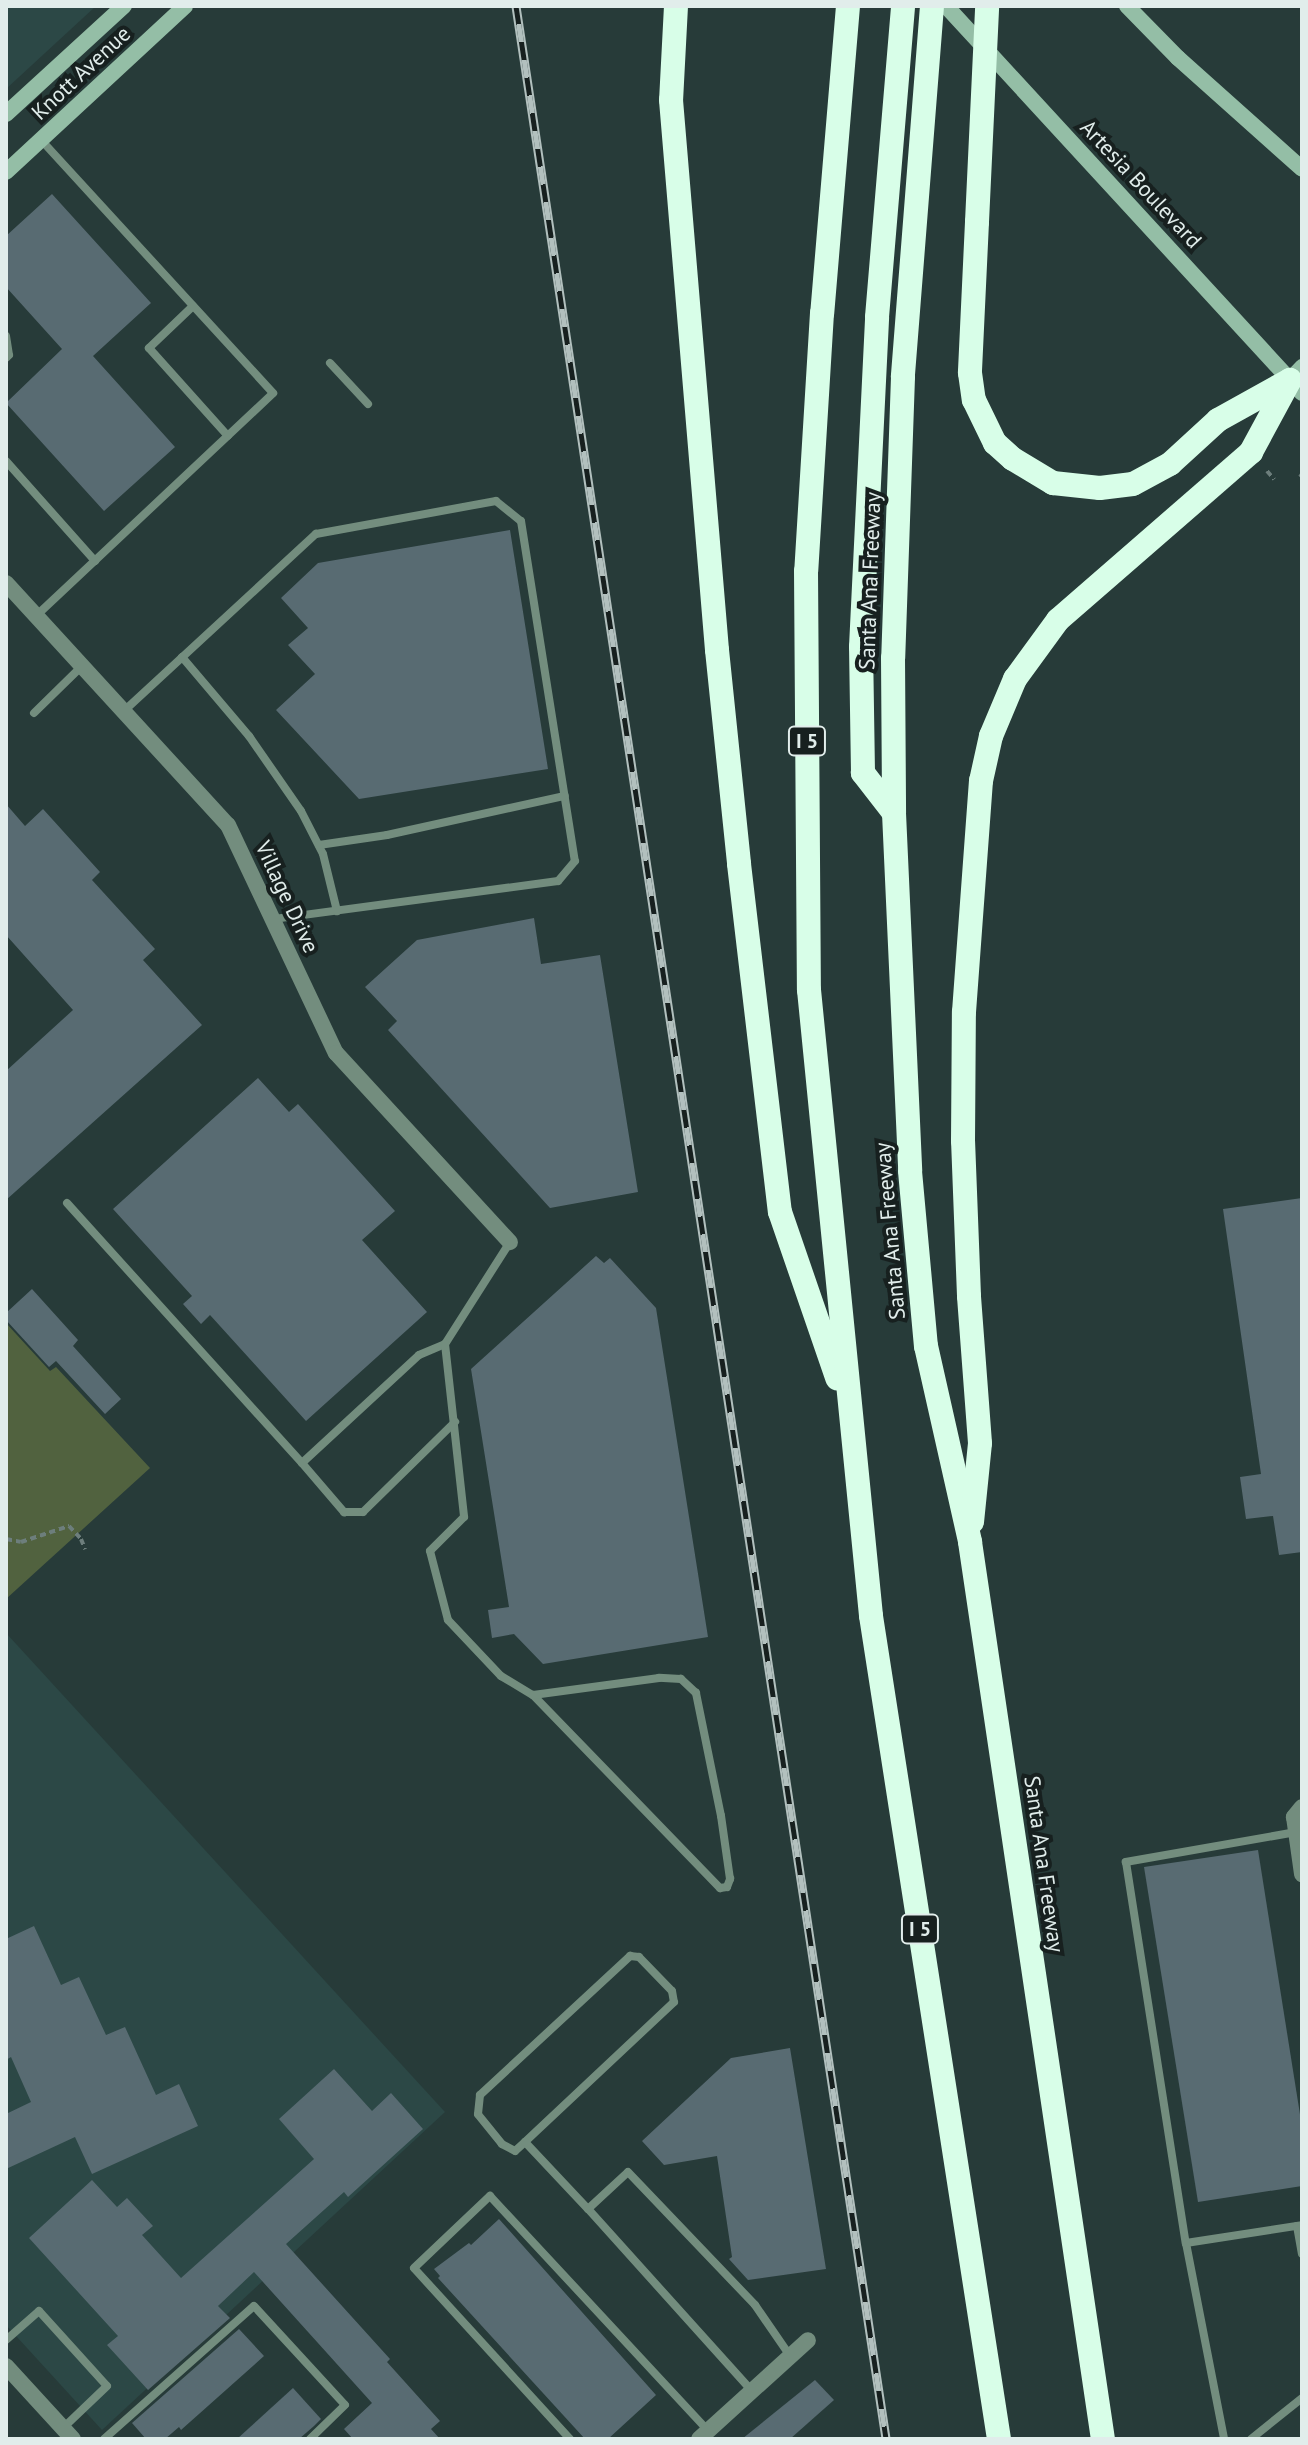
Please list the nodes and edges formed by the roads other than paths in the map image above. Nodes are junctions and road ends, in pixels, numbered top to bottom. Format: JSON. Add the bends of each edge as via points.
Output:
{"nodes":[{"id":1,"x":124,"y":6,"type":"edge"},
{"id":2,"x":185,"y":6,"type":"edge"},
{"id":3,"x":676,"y":6,"type":"edge"},
{"id":4,"x":848,"y":6,"type":"edge"},
{"id":5,"x":903,"y":6,"type":"edge"},
{"id":6,"x":932,"y":6,"type":"edge"},
{"id":7,"x":946,"y":6,"type":"edge"},
{"id":8,"x":987,"y":6,"type":"edge"},
{"id":9,"x":1127,"y":6,"type":"edge"},
{"id":10,"x":6,"y":114,"type":"edge"},
{"id":11,"x":41,"y":140,"type":"junction"},
{"id":12,"x":1302,"y":169,"type":"edge"},
{"id":13,"x":6,"y":172,"type":"edge"},
{"id":14,"x":193,"y":306,"type":"junction"},
{"id":15,"x":6,"y":336,"type":"edge"},
{"id":16,"x":6,"y":358,"type":"edge"},
{"id":17,"x":330,"y":363,"type":"dead end"},
{"id":18,"x":1298,"y":380,"type":"edge"},
{"id":19,"x":368,"y":404,"type":"dead end"},
{"id":20,"x":228,"y":436,"type":"junction"},
{"id":21,"x":6,"y":461,"type":"edge"},
{"id":22,"x":95,"y":561,"type":"junction"},
{"id":23,"x":6,"y":583,"type":"edge"},
{"id":24,"x":37,"y":615,"type":"junction"},
{"id":25,"x":182,"y":657,"type":"junction"},
{"id":26,"x":83,"y":664,"type":"junction"},
{"id":27,"x":125,"y":710,"type":"junction"},
{"id":28,"x":34,"y":713,"type":"dead end"},
{"id":29,"x":565,"y":796,"type":"junction"},
{"id":30,"x":894,"y":813,"type":"junction"},
{"id":31,"x":319,"y":845,"type":"junction"},
{"id":32,"x":337,"y":911,"type":"junction"},
{"id":33,"x":273,"y":919,"type":"junction"},
{"id":34,"x":67,"y":1203,"type":"dead end"},
{"id":35,"x":510,"y":1242,"type":"joint"},
{"id":36,"x":445,"y":1344,"type":"junction"},
{"id":37,"x":850,"y":1418,"type":"junction"},
{"id":38,"x":455,"y":1422,"type":"junction"},
{"id":39,"x":302,"y":1463,"type":"junction"},
{"id":40,"x":970,"y":1542,"type":"junction"},
{"id":41,"x":533,"y":1695,"type":"junction"},
{"id":42,"x":1302,"y":1807,"type":"edge"},
{"id":43,"x":1296,"y":1832,"type":"junction"},
{"id":44,"x":1302,"y":1874,"type":"edge"},
{"id":45,"x":525,"y":2142,"type":"junction"},
{"id":46,"x":588,"y":2209,"type":"junction"},
{"id":47,"x":1300,"y":2226,"type":"edge"},
{"id":48,"x":1186,"y":2243,"type":"junction"},
{"id":49,"x":1302,"y":2254,"type":"edge"},
{"id":50,"x":6,"y":2340,"type":"edge"},
{"id":51,"x":808,"y":2340,"type":"dead end"},
{"id":52,"x":1090,"y":2352,"type":"junction"},
{"id":53,"x":791,"y":2356,"type":"junction"},
{"id":54,"x":6,"y":2366,"type":"edge"},
{"id":55,"x":752,"y":2391,"type":"junction"},
{"id":56,"x":1302,"y":2398,"type":"edge"},
{"id":57,"x":68,"y":2433,"type":"edge"},
{"id":58,"x":703,"y":2435,"type":"edge"},
{"id":59,"x":104,"y":2439,"type":"edge"},
{"id":60,"x":310,"y":2439,"type":"edge"},
{"id":61,"x":570,"y":2439,"type":"edge"},
{"id":62,"x":999,"y":2439,"type":"edge"},
{"id":63,"x":1103,"y":2439,"type":"edge"},
{"id":64,"x":1115,"y":2439,"type":"edge"},
{"id":65,"x":1224,"y":2439,"type":"edge"},
{"id":66,"x":1251,"y":2439,"type":"edge"}],
"edges":[{"from":1,"to":10,"type":"main road","name":"Knott Avenue"},
{"from":2,"to":11,"type":"main road","name":"Knott Avenue"},
{"from":3,"to":37,"type":"highway","via":[[671,100],[715,636],[780,1212]]},
{"from":4,"to":37,"type":"highway","number":"I 5","via":[[806,571],[809,990]]},
{"from":5,"to":30,"type":"highway","via":[[876,333],[861,647],[863,773]]},
{"from":6,"to":30,"type":"highway","name":"Santa Ana Freeway","via":[[903,377],[893,658]]},
{"from":7,"to":18,"type":"main road","name":"Artesia Boulevard"},
{"from":8,"to":18,"type":"highway","bridge":true,"via":[[970,373],[974,400],[995,443],[1053,483],[1100,488],[1133,484],[1170,464],[1218,420]]},
{"from":9,"to":12,"type":"main road"},
{"from":11,"to":13,"type":"main road","name":"Knott Avenue"},
{"from":11,"to":14,"type":"lane"},
{"from":14,"to":20,"type":"lane","via":[[149,348]]},
{"from":14,"to":20,"type":"lane","via":[[273,393]]},
{"from":15,"to":16,"type":"lane"},
{"from":17,"to":19,"type":"lane"},
{"from":18,"to":40,"type":"highway","via":[[1251,452],[1058,620],[1015,679],[991,736],[978,808],[964,1012],[968,1280],[980,1443]]},
{"from":20,"to":22,"type":"lane"},
{"from":21,"to":22,"type":"lane"},
{"from":22,"to":24,"type":"lane"},
{"from":23,"to":24,"type":"street","name":"Village Drive"},
{"from":24,"to":26,"type":"street","name":"Village Drive"},
{"from":25,"to":27,"type":"lane"},
{"from":25,"to":29,"type":"lane","via":[[316,534],[496,501],[521,521]]},
{"from":25,"to":31,"type":"lane","via":[[249,736]]},
{"from":26,"to":27,"type":"street","name":"Village Drive"},
{"from":26,"to":28,"type":"lane"},
{"from":27,"to":33,"type":"street","name":"Village Drive","via":[[228,825]]},
{"from":29,"to":31,"type":"lane","via":[[401,833]]},
{"from":29,"to":32,"type":"lane","via":[[575,861],[558,881]]},
{"from":30,"to":40,"type":"highway","name":"Santa Ana Freeway","via":[[910,1171],[926,1346]]},
{"from":31,"to":32,"type":"lane"},
{"from":32,"to":33,"type":"lane"},
{"from":33,"to":35,"type":"street","name":"Village Drive","via":[[336,1053]]},
{"from":34,"to":39,"type":"lane"},
{"from":35,"to":36,"type":"lane"},
{"from":36,"to":38,"type":"lane"},
{"from":36,"to":39,"type":"lane","via":[[419,1355]]},
{"from":37,"to":62,"type":"highway","number":"I 5","via":[[871,1616]]},
{"from":38,"to":39,"type":"lane","via":[[363,1512],[344,1512]]},
{"from":38,"to":41,"type":"lane","via":[[464,1517],[430,1551],[448,1620],[501,1676]]},
{"from":40,"to":52,"type":"highway","name":"Santa Ana Freeway"},
{"from":41,"to":41,"type":"lane","via":[[720,1888],[727,1887],[721,1816],[696,1693],[681,1679],[659,1678]]},
{"from":42,"to":43,"type":"street","via":[[1294,1817]]},
{"from":43,"to":44,"type":"street"},
{"from":43,"to":48,"type":"lane","via":[[1126,1862]]},
{"from":45,"to":45,"type":"lane","via":[[674,2002],[672,1991],[639,1957],[630,1956],[480,2095],[478,2114],[502,2144],[515,2151]]},
{"from":45,"to":46,"type":"lane"},
{"from":46,"to":53,"type":"lane","via":[[628,2172],[755,2305]]},
{"from":46,"to":55,"type":"lane"},
{"from":47,"to":48,"type":"lane"},
{"from":47,"to":49,"type":"lane"},
{"from":48,"to":65,"type":"lane"},
{"from":50,"to":57,"type":"lane","via":[[39,2311],[107,2386]]},
{"from":51,"to":53,"type":"street"},
{"from":52,"to":63,"type":"highway","name":"Santa Ana Freeway"},
{"from":52,"to":64,"type":"highway"},
{"from":53,"to":55,"type":"street"},
{"from":54,"to":57,"type":"street"},
{"from":55,"to":58,"type":"street"},
{"from":56,"to":66,"type":"lane"},
{"from":58,"to":61,"type":"lane","via":[[490,2196],[414,2268]]},
{"from":59,"to":60,"type":"lane","via":[[254,2306],[345,2405]]}]}
